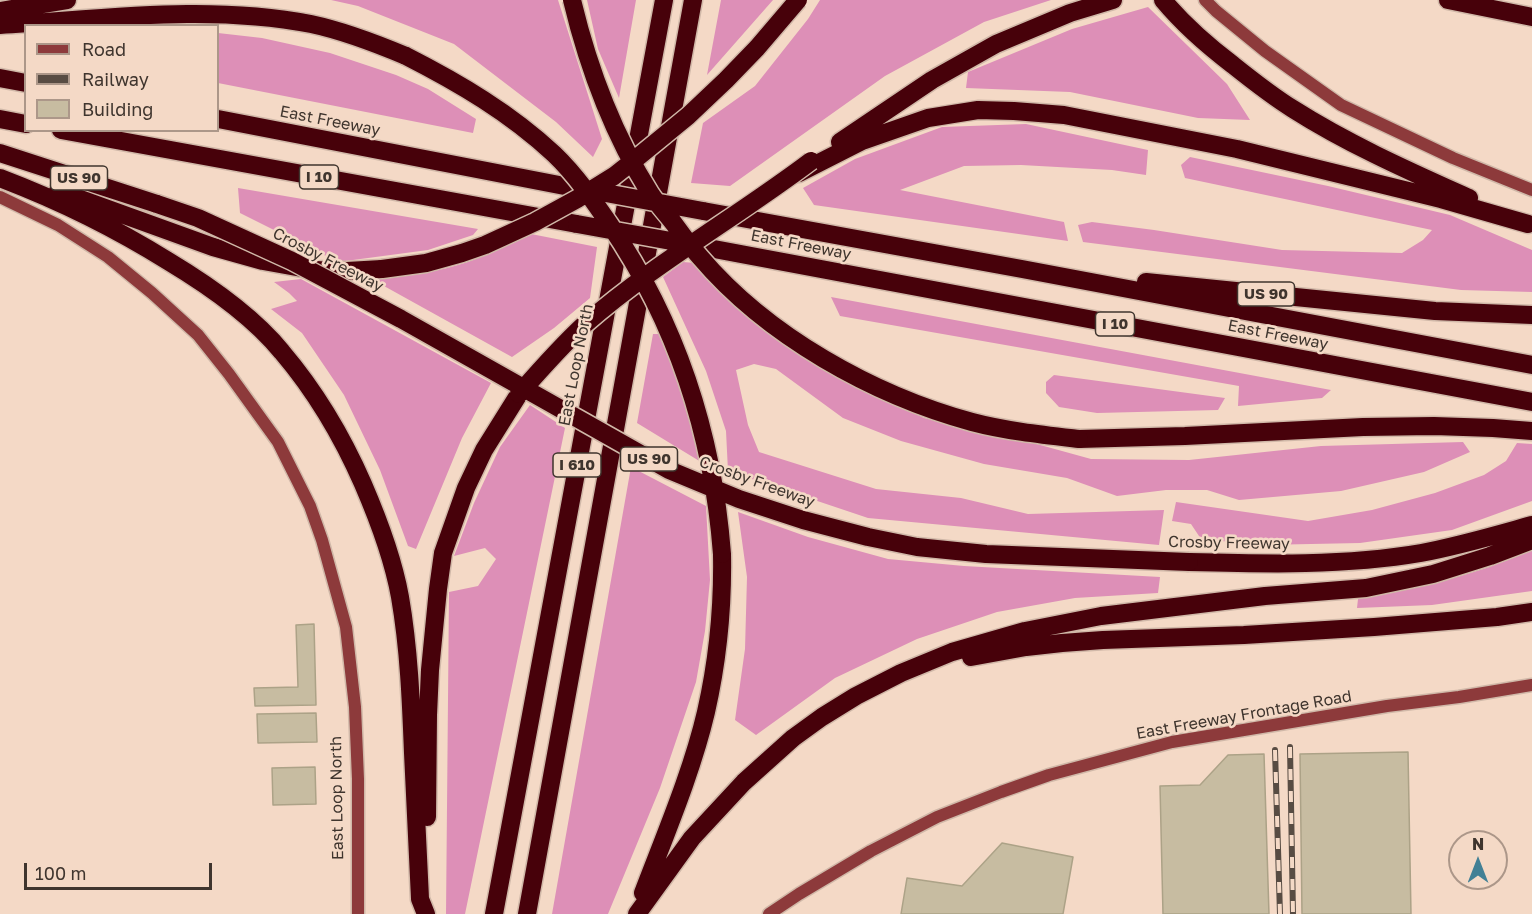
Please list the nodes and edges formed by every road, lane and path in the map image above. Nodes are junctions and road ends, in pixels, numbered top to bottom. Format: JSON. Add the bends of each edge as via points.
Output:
{"nodes":[{"id":1,"x":67,"y":0,"type":"edge"},
{"id":2,"x":572,"y":0,"type":"edge"},
{"id":3,"x":664,"y":0,"type":"edge"},
{"id":4,"x":693,"y":0,"type":"edge"},
{"id":5,"x":798,"y":0,"type":"edge"},
{"id":6,"x":1113,"y":0,"type":"edge"},
{"id":7,"x":1163,"y":0,"type":"edge"},
{"id":8,"x":1205,"y":0,"type":"edge"},
{"id":9,"x":1448,"y":0,"type":"edge"},
{"id":10,"x":0,"y":10,"type":"edge"},
{"id":11,"x":1532,"y":18,"type":"edge"},
{"id":12,"x":0,"y":25,"type":"edge"},
{"id":13,"x":0,"y":78,"type":"edge"},
{"id":14,"x":24,"y":83,"type":"edge"},
{"id":15,"x":0,"y":119,"type":"edge"},
{"id":16,"x":219,"y":119,"type":"edge"},
{"id":17,"x":24,"y":124,"type":"edge"},
{"id":18,"x":72,"y":132,"type":"edge"},
{"id":19,"x":0,"y":153,"type":"edge"},
{"id":20,"x":812,"y":164,"type":"junction"},
{"id":21,"x":0,"y":171,"type":"edge"},
{"id":22,"x":0,"y":178,"type":"edge"},
{"id":23,"x":1532,"y":190,"type":"edge"},
{"id":24,"x":0,"y":197,"type":"edge"},
{"id":25,"x":1530,"y":225,"type":"edge"},
{"id":26,"x":1022,"y":269,"type":"junction"},
{"id":27,"x":1532,"y":315,"type":"edge"},
{"id":28,"x":1532,"y":365,"type":"edge"},
{"id":29,"x":1532,"y":402,"type":"edge"},
{"id":30,"x":1532,"y":431,"type":"edge"},
{"id":31,"x":1532,"y":525,"type":"edge"},
{"id":32,"x":1532,"y":540,"type":"edge"},
{"id":33,"x":1532,"y":612,"type":"edge"},
{"id":34,"x":1532,"y":685,"type":"edge"},
{"id":35,"x":856,"y":696,"type":"junction"},
{"id":36,"x":358,"y":914,"type":"edge"},
{"id":37,"x":426,"y":914,"type":"edge"},
{"id":38,"x":494,"y":914,"type":"edge"},
{"id":39,"x":526,"y":914,"type":"edge"},
{"id":40,"x":636,"y":914,"type":"edge"},
{"id":41,"x":769,"y":914,"type":"edge"}],
"edges":[{"from":1,"to":10,"type":"highway"},
{"from":2,"to":30,"type":"highway","bridge":true,"via":[[591,68],[619,138],[651,194],[700,258],[761,317],[794,341],[906,400],[974,422],[1079,439],[1363,427]]},
{"from":3,"to":38,"type":"highway","name":"East Loop North","number":"I 610"},
{"from":4,"to":39,"type":"highway","number":"I 610"},
{"from":5,"to":21,"type":"highway","bridge":true,"via":[[726,80],[614,176],[535,222],[485,245],[426,263],[382,269],[313,270],[263,261],[183,237]]},
{"from":6,"to":20,"type":"highway","via":[[1070,13],[966,60]]},
{"from":7,"to":25,"type":"highway","via":[[1214,50],[1293,109],[1376,154]]},
{"from":8,"to":23,"type":"main road","via":[[1265,51],[1341,105]]},
{"from":9,"to":11,"type":"highway"},
{"from":12,"to":40,"type":"highway","bridge":true,"via":[[148,15],[228,15],[311,25],[360,38],[406,56],[471,91],[524,128],[585,190],[640,274],[690,388],[713,476],[722,554],[721,619],[705,713]]},
{"from":13,"to":14,"type":"highway"},
{"from":15,"to":17,"type":"highway"},
{"from":16,"to":26,"type":"highway","name":"East Freeway","number":"I 10","bridge":true},
{"from":18,"to":29,"type":"highway","name":"East Freeway","number":"I 10","bridge":true},
{"from":19,"to":31,"type":"highway","name":"Crosby Freeway","number":"US 90","bridge":true,"via":[[198,218],[292,261],[669,470],[739,499],[868,537],[917,547],[996,555],[1282,564],[1422,553]]},
{"from":20,"to":25,"type":"highway","via":[[928,118],[978,110],[1064,115],[1237,149]]},
{"from":20,"to":37,"type":"highway","bridge":true,"via":[[706,234],[585,324],[519,394],[479,459],[443,553],[433,628]]},
{"from":22,"to":37,"type":"highway","via":[[128,236],[243,313],[281,351],[338,431],[375,510],[399,597],[410,698],[420,899]]},
{"from":24,"to":36,"type":"main road","name":"East Loop North","via":[[58,225],[108,257],[152,293],[198,335],[278,442],[322,540],[346,627],[355,706]]},
{"from":26,"to":27,"type":"highway","number":"US 90","via":[[1435,311]]},
{"from":26,"to":28,"type":"highway","name":"East Freeway","number":"I 10"},
{"from":32,"to":35,"type":"highway","via":[[1433,574],[1366,588],[1136,612],[1025,631],[952,652]]},
{"from":33,"to":35,"type":"highway","via":[[1352,628],[1062,643],[965,658]]},
{"from":34,"to":41,"type":"main road","name":"East Freeway Frontage Road","via":[[1172,742],[1099,760],[937,817],[871,851]]},
{"from":35,"to":40,"type":"highway","via":[[794,738],[744,782],[692,838]]}]}
